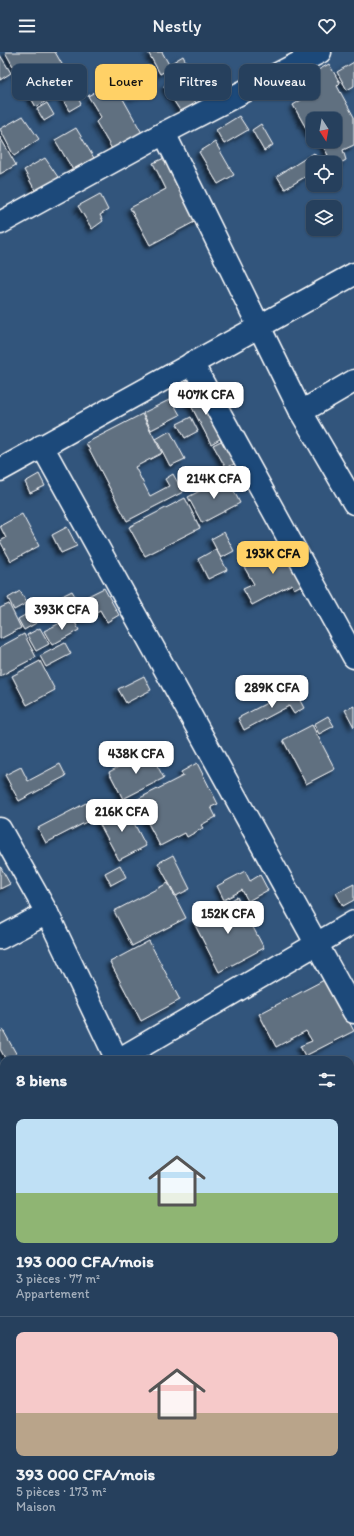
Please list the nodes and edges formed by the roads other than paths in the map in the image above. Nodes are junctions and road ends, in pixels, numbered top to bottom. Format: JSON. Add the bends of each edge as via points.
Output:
{"nodes":[{"id":1,"x":320,"y":52,"type":"edge"},
{"id":2,"x":164,"y":133,"type":"junction"},
{"id":3,"x":0,"y":223,"type":"edge"},
{"id":4,"x":354,"y":274,"type":"edge"},
{"id":5,"x":258,"y":326,"type":"junction"},
{"id":6,"x":192,"y":363,"type":"junction"},
{"id":7,"x":354,"y":381,"type":"edge"},
{"id":8,"x":301,"y":412,"type":"junction"},
{"id":9,"x":42,"y":446,"type":"junction"},
{"id":10,"x":0,"y":470,"type":"edge"},
{"id":11,"x":354,"y":503,"type":"edge"},
{"id":12,"x":354,"y":657,"type":"edge"},
{"id":13,"x":0,"y":830,"type":"edge"},
{"id":14,"x":47,"y":913,"type":"junction"},
{"id":15,"x":354,"y":922,"type":"edge"},
{"id":16,"x":0,"y":938,"type":"edge"},
{"id":17,"x":316,"y":945,"type":"junction"},
{"id":18,"x":354,"y":1012,"type":"edge"},
{"id":19,"x":115,"y":1056,"type":"edge"},
{"id":20,"x":124,"y":1056,"type":"edge"}],
"edges":[{"from":1,"to":2,"type":"street"},
{"from":2,"to":3,"type":"street"},
{"from":2,"to":5,"type":"street"},
{"from":4,"to":5,"type":"street"},
{"from":5,"to":6,"type":"street"},
{"from":5,"to":8,"type":"street"},
{"from":6,"to":9,"type":"street"},
{"from":6,"to":12,"type":"street"},
{"from":7,"to":8,"type":"street"},
{"from":8,"to":11,"type":"street"},
{"from":9,"to":10,"type":"street"},
{"from":9,"to":17,"type":"street"},
{"from":13,"to":14,"type":"street"},
{"from":14,"to":16,"type":"street"},
{"from":14,"to":19,"type":"street"},
{"from":15,"to":17,"type":"street"},
{"from":17,"to":18,"type":"street"},
{"from":17,"to":20,"type":"street"}]}
